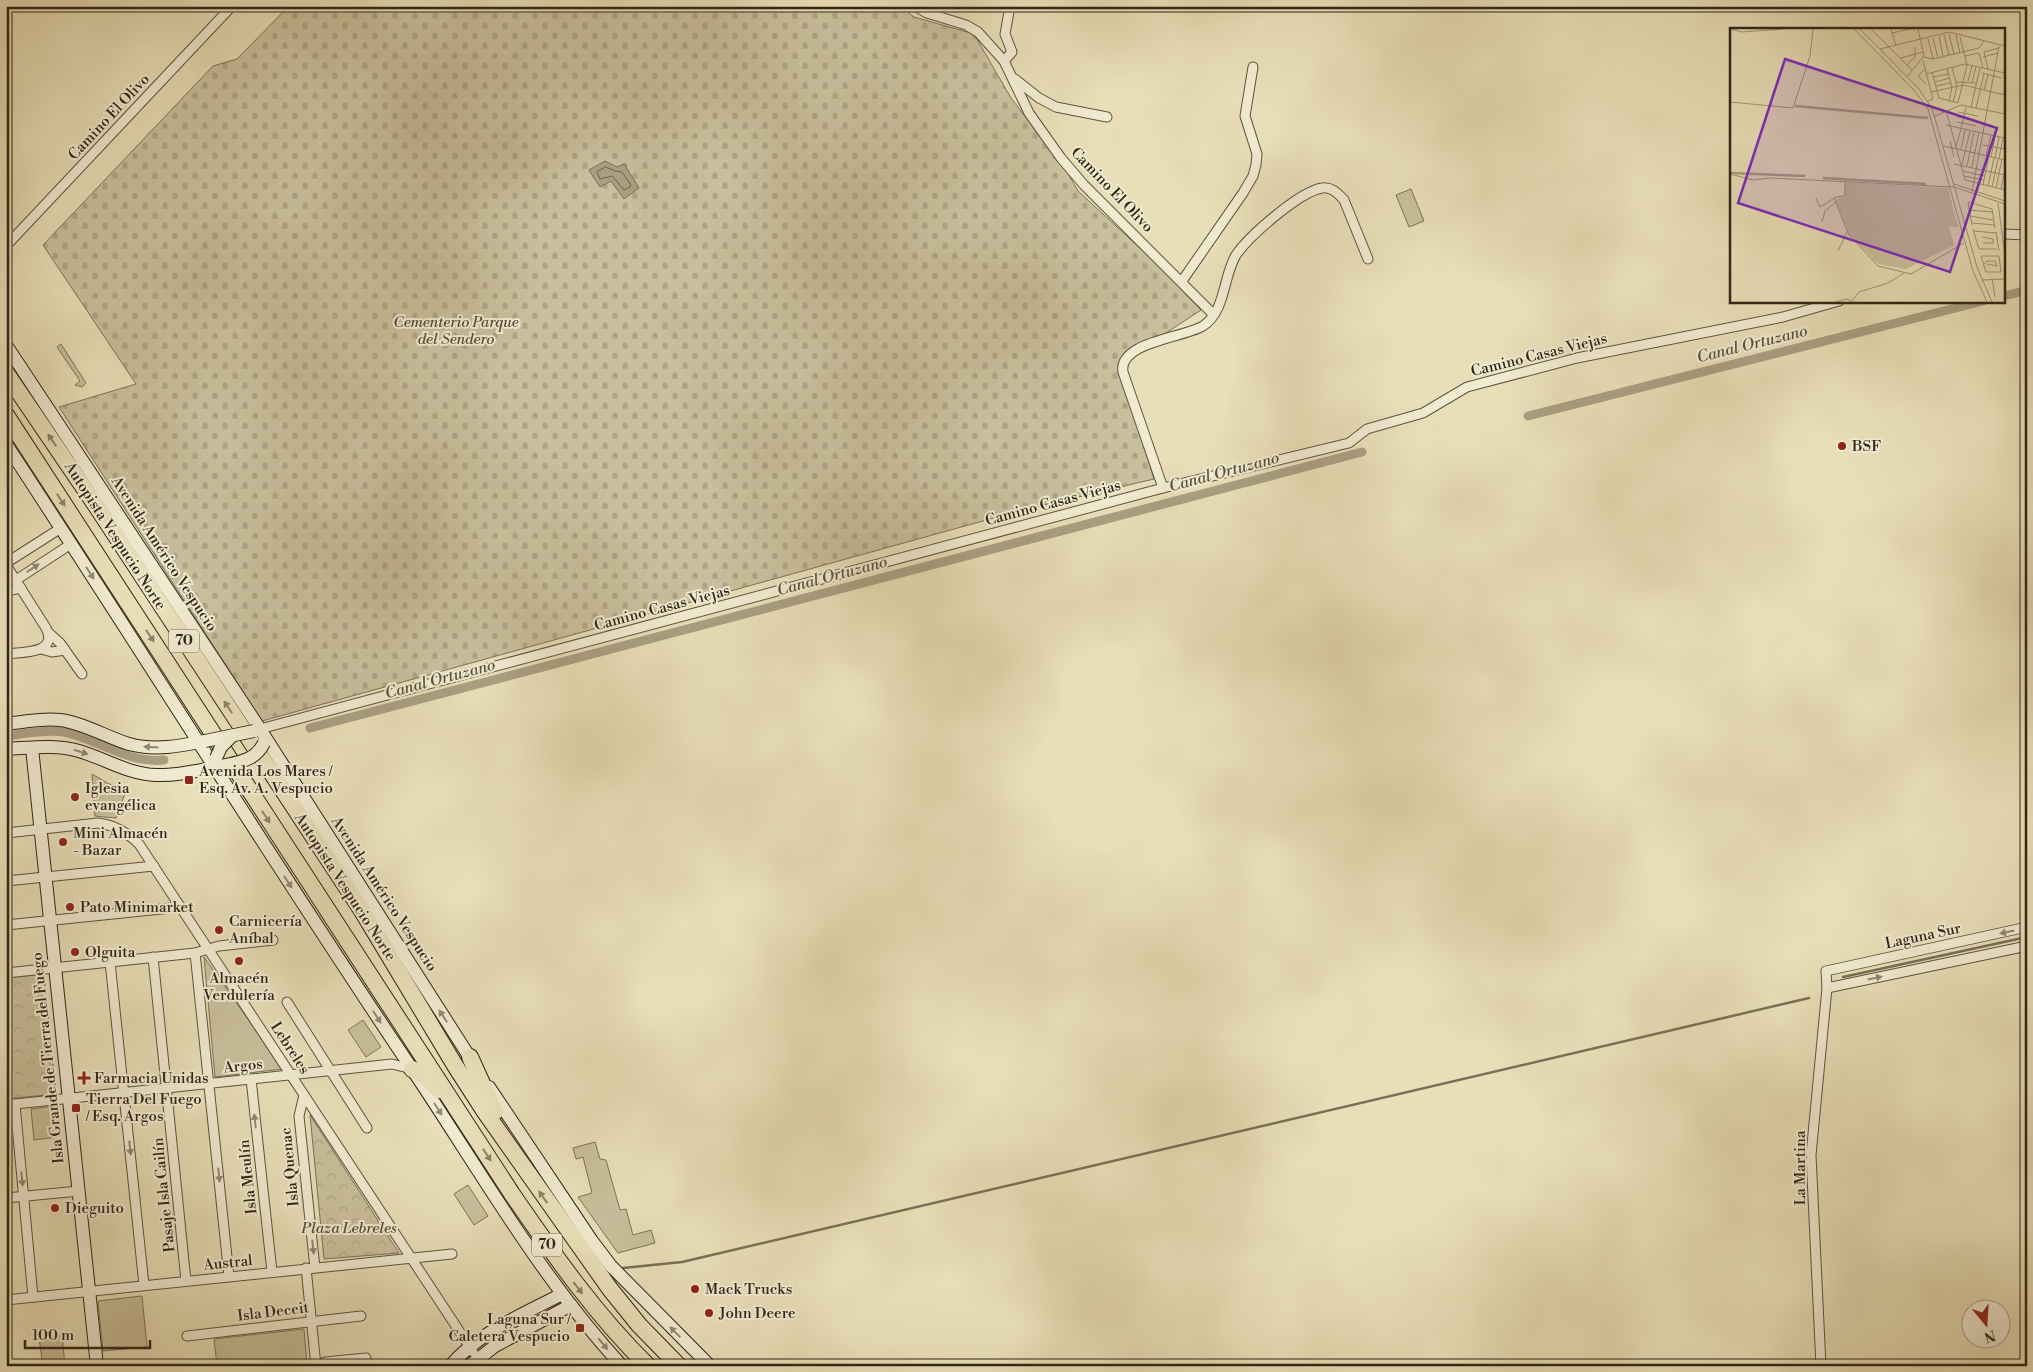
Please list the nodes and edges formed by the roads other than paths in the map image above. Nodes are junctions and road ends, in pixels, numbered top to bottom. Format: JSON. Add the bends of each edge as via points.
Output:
{"nodes":[{"id":1,"x":232,"y":6,"type":"edge"},
{"id":2,"x":914,"y":6,"type":"edge"},
{"id":3,"x":1010,"y":6,"type":"edge"},
{"id":4,"x":1004,"y":61,"type":"junction"},
{"id":5,"x":1253,"y":67,"type":"dead end"},
{"id":6,"x":1013,"y":77,"type":"junction"},
{"id":7,"x":1107,"y":117,"type":"dead end"},
{"id":8,"x":2006,"y":234,"type":"edge"},
{"id":9,"x":2027,"y":235,"type":"edge"},
{"id":10,"x":6,"y":246,"type":"edge"},
{"id":11,"x":1368,"y":259,"type":"dead end"},
{"id":12,"x":1182,"y":281,"type":"junction"},
{"id":13,"x":1836,"y":302,"type":"edge"},
{"id":14,"x":1214,"y":314,"type":"junction"},
{"id":15,"x":6,"y":345,"type":"edge"},
{"id":16,"x":6,"y":373,"type":"edge"},
{"id":17,"x":6,"y":415,"type":"edge"},
{"id":18,"x":6,"y":444,"type":"edge"},
{"id":19,"x":1163,"y":488,"type":"junction"},
{"id":20,"x":61,"y":528,"type":"junction"},
{"id":21,"x":71,"y":544,"type":"junction"},
{"id":22,"x":7,"y":568,"type":"edge"},
{"id":23,"x":19,"y":584,"type":"junction"},
{"id":24,"x":6,"y":591,"type":"edge"},
{"id":25,"x":46,"y":642,"type":"junction"},
{"id":26,"x":65,"y":650,"type":"junction"},
{"id":27,"x":6,"y":654,"type":"edge"},
{"id":28,"x":82,"y":674,"type":"dead end"},
{"id":29,"x":6,"y":724,"type":"edge"},
{"id":30,"x":263,"y":734,"type":"junction"},
{"id":31,"x":233,"y":735,"type":"junction"},
{"id":32,"x":202,"y":742,"type":"junction"},
{"id":33,"x":32,"y":748,"type":"junction"},
{"id":34,"x":6,"y":749,"type":"edge"},
{"id":35,"x":217,"y":763,"type":"junction"},
{"id":36,"x":40,"y":829,"type":"junction"},
{"id":37,"x":6,"y":833,"type":"edge"},
{"id":38,"x":154,"y":866,"type":"junction"},
{"id":39,"x":46,"y":877,"type":"junction"},
{"id":40,"x":6,"y":881,"type":"edge"},
{"id":41,"x":181,"y":907,"type":"junction"},
{"id":42,"x":50,"y":920,"type":"junction"},
{"id":43,"x":6,"y":925,"type":"edge"},
{"id":44,"x":2027,"y":927,"type":"edge"},
{"id":45,"x":273,"y":940,"type":"dead end"},
{"id":46,"x":1989,"y":945,"type":"junction"},
{"id":47,"x":2027,"y":946,"type":"edge"},
{"id":48,"x":209,"y":949,"type":"junction"},
{"id":49,"x":195,"y":953,"type":"junction"},
{"id":50,"x":153,"y":957,"type":"junction"},
{"id":51,"x":110,"y":962,"type":"junction"},
{"id":52,"x":55,"y":968,"type":"junction"},
{"id":53,"x":1826,"y":971,"type":"joint"},
{"id":54,"x":6,"y":973,"type":"edge"},
{"id":55,"x":1827,"y":988,"type":"junction"},
{"id":56,"x":287,"y":1002,"type":"dead end"},
{"id":57,"x":400,"y":1051,"type":"junction"},
{"id":58,"x":470,"y":1057,"type":"junction"},
{"id":59,"x":392,"y":1064,"type":"junction"},
{"id":60,"x":412,"y":1068,"type":"junction"},
{"id":61,"x":330,"y":1071,"type":"junction"},
{"id":62,"x":291,"y":1075,"type":"junction"},
{"id":63,"x":251,"y":1079,"type":"junction"},
{"id":64,"x":210,"y":1083,"type":"junction"},
{"id":65,"x":167,"y":1088,"type":"junction"},
{"id":66,"x":124,"y":1092,"type":"junction"},
{"id":67,"x":304,"y":1095,"type":"junction"},
{"id":68,"x":69,"y":1098,"type":"junction"},
{"id":69,"x":11,"y":1104,"type":"edge"},
{"id":70,"x":460,"y":1114,"type":"junction"},
{"id":71,"x":367,"y":1128,"type":"dead end"},
{"id":72,"x":518,"y":1161,"type":"junction"},
{"id":73,"x":79,"y":1191,"type":"junction"},
{"id":74,"x":24,"y":1197,"type":"junction"},
{"id":75,"x":6,"y":1198,"type":"edge"},
{"id":76,"x":452,"y":1254,"type":"dead end"},
{"id":77,"x":410,"y":1258,"type":"junction"},
{"id":78,"x":310,"y":1268,"type":"junction"},
{"id":79,"x":272,"y":1272,"type":"junction"},
{"id":80,"x":229,"y":1276,"type":"junction"},
{"id":81,"x":186,"y":1281,"type":"junction"},
{"id":82,"x":144,"y":1285,"type":"junction"},
{"id":83,"x":90,"y":1291,"type":"junction"},
{"id":84,"x":562,"y":1294,"type":"junction"},
{"id":85,"x":33,"y":1297,"type":"junction"},
{"id":86,"x":6,"y":1300,"type":"edge"},
{"id":87,"x":571,"y":1305,"type":"junction"},
{"id":88,"x":361,"y":1316,"type":"dead end"},
{"id":89,"x":312,"y":1322,"type":"junction"},
{"id":90,"x":187,"y":1336,"type":"dead end"},
{"id":91,"x":469,"y":1346,"type":"junction"},
{"id":92,"x":366,"y":1358,"type":"dead end"},
{"id":93,"x":473,"y":1362,"type":"edge"},
{"id":94,"x":97,"y":1366,"type":"edge"},
{"id":95,"x":316,"y":1366,"type":"edge"},
{"id":96,"x":450,"y":1366,"type":"edge"},
{"id":97,"x":622,"y":1366,"type":"edge"},
{"id":98,"x":648,"y":1366,"type":"edge"},
{"id":99,"x":679,"y":1366,"type":"edge"},
{"id":100,"x":710,"y":1366,"type":"edge"},
{"id":101,"x":1821,"y":1366,"type":"edge"}],
"edges":[{"from":1,"to":10,"type":"street","name":"Camino El Olivo"},
{"from":2,"to":4,"type":"street","name":"Camino El Olivo","via":[[978,32]]},
{"from":3,"to":4,"type":"street","via":[[1005,34],[1012,52]]},
{"from":4,"to":6,"type":"street","name":"Camino El Olivo"},
{"from":5,"to":12,"type":"street","via":[[1245,116],[1256,146],[1256,165],[1243,193]]},
{"from":6,"to":7,"type":"street","via":[[1056,107]]},
{"from":6,"to":12,"type":"street","name":"Camino El Olivo","via":[[1029,113],[1061,158],[1084,185]]},
{"from":8,"to":9,"type":"street"},
{"from":11,"to":14,"type":"street","via":[[1344,200],[1337,192],[1324,187],[1310,192],[1243,245],[1234,258]]},
{"from":12,"to":14,"type":"street","name":"Camino El Olivo"},
{"from":13,"to":19,"type":"street","name":"Camino Casas Viejas","via":[[1783,317],[1577,358],[1467,387],[1423,413],[1367,429],[1348,443]]},
{"from":14,"to":19,"type":"street","via":[[1204,326],[1149,344],[1131,352],[1124,360],[1123,372]]},
{"from":15,"to":30,"type":"main road","name":"Avenida Américo Vespucio"},
{"from":72,"to":16,"type":"highway","name":"Autopista Vespucio Norte","number":"70","one_way":true,"via":[[456,1067],[361,909]]},
{"from":17,"to":70,"type":"highway","name":"Autopista Vespucio Norte","number":"70","one_way":true},
{"from":18,"to":20,"type":"main road"},
{"from":19,"to":30,"type":"street","name":"Camino Casas Viejas"},
{"from":20,"to":21,"type":"main road"},
{"from":20,"to":22,"type":"street"},
{"from":23,"to":21,"type":"street","one_way":true},
{"from":21,"to":32,"type":"main road","one_way":true},
{"from":22,"to":23,"type":"street"},
{"from":23,"to":24,"type":"street"},
{"from":23,"to":25,"type":"street"},
{"from":25,"to":26,"type":"street","via":[[57,640]]},
{"from":25,"to":26,"type":"street","via":[[52,652]]},
{"from":25,"to":27,"type":"street"},
{"from":26,"to":28,"type":"street"},
{"from":32,"to":29,"type":"main road","one_way":true,"via":[[146,748],[61,720]]},
{"from":30,"to":31,"type":"main road","bridge":true},
{"from":30,"to":35,"type":"main road","bridge":true,"via":[[258,752],[249,759]]},
{"from":58,"to":30,"type":"main road","name":"Avenida Américo Vespucio","one_way":true},
{"from":31,"to":32,"type":"main road","bridge":true},
{"from":31,"to":35,"type":"main road","bridge":true,"via":[[220,747]]},
{"from":32,"to":35,"type":"main road"},
{"from":33,"to":34,"type":"main road"},
{"from":33,"to":35,"type":"main road","one_way":true,"via":[[60,747],[79,751],[120,768],[149,774],[178,774]]},
{"from":33,"to":36,"type":"main road","name":"Isla Grande de Tierra del Fuego"},
{"from":35,"to":57,"type":"main road","one_way":true},
{"from":36,"to":37,"type":"street","name":"Lebreles"},
{"from":36,"to":38,"type":"street","name":"Lebreles","via":[[98,823],[108,825],[134,840]]},
{"from":36,"to":39,"type":"main road","name":"Isla Grande de Tierra del Fuego"},
{"from":38,"to":39,"type":"street"},
{"from":38,"to":41,"type":"street","name":"Lebreles"},
{"from":39,"to":40,"type":"street"},
{"from":39,"to":42,"type":"main road","name":"Isla Grande de Tierra del Fuego"},
{"from":41,"to":42,"type":"street"},
{"from":41,"to":48,"type":"street","name":"Lebreles"},
{"from":42,"to":43,"type":"street"},
{"from":42,"to":52,"type":"main road","name":"Isla Grande de Tierra del Fuego"},
{"from":44,"to":46,"type":"street","name":"Laguna Sur","one_way":true},
{"from":45,"to":48,"type":"street"},
{"from":46,"to":47,"type":"street","name":"Laguna Sur"},
{"from":46,"to":53,"type":"street","name":"Laguna Sur"},
{"from":55,"to":46,"type":"street","name":"Laguna Sur","one_way":true},
{"from":48,"to":49,"type":"street"},
{"from":48,"to":62,"type":"street","name":"Lebreles"},
{"from":49,"to":50,"type":"street"},
{"from":49,"to":64,"type":"street"},
{"from":50,"to":51,"type":"street"},
{"from":50,"to":65,"type":"street","name":"Pasaje Isla Cailín"},
{"from":51,"to":52,"type":"street"},
{"from":51,"to":66,"type":"street"},
{"from":52,"to":54,"type":"street"},
{"from":52,"to":68,"type":"main road","name":"Isla Grande de Tierra del Fuego"},
{"from":53,"to":55,"type":"street","name":"La Martina"},
{"from":55,"to":101,"type":"street","name":"La Martina","via":[[1812,1145]]},
{"from":56,"to":61,"type":"street"},
{"from":57,"to":59,"type":"street"},
{"from":57,"to":60,"type":"main road"},
{"from":58,"to":72,"type":"highway"},
{"from":100,"to":58,"type":"main road","name":"Avenida Américo Vespucio","one_way":true,"via":[[596,1247]]},
{"from":59,"to":60,"type":"street","name":"Argos"},
{"from":59,"to":61,"type":"street","name":"Argos"},
{"from":60,"to":70,"type":"highway","via":[[434,1084]]},
{"from":60,"to":84,"type":"main road","one_way":true},
{"from":61,"to":62,"type":"street","name":"Argos"},
{"from":61,"to":71,"type":"street"},
{"from":62,"to":63,"type":"street","name":"Argos"},
{"from":62,"to":67,"type":"street","name":"Lebreles"},
{"from":63,"to":64,"type":"street","name":"Argos"},
{"from":79,"to":63,"type":"street","name":"Isla Meulín","one_way":true},
{"from":64,"to":65,"type":"street","name":"Argos"},
{"from":64,"to":80,"type":"street","one_way":true},
{"from":65,"to":66,"type":"street","name":"Argos"},
{"from":65,"to":81,"type":"street","name":"Pasaje Isla Cailín"},
{"from":66,"to":68,"type":"street","name":"Argos"},
{"from":66,"to":82,"type":"street","one_way":true},
{"from":67,"to":77,"type":"street","name":"Lebreles"},
{"from":67,"to":78,"type":"street","name":"Isla Quenac","one_way":true,"via":[[299,1116]]},
{"from":68,"to":69,"type":"street","name":"Argos"},
{"from":68,"to":73,"type":"main road","name":"Isla Grande de Tierra del Fuego"},
{"from":69,"to":74,"type":"street","one_way":true},
{"from":70,"to":98,"type":"highway","name":"Autopista Vespucio Norte","number":"70","one_way":true,"via":[[570,1278]]},
{"from":99,"to":72,"type":"highway","name":"Autopista Vespucio Norte","number":"70","one_way":true,"via":[[610,1290]]},
{"from":73,"to":74,"type":"street"},
{"from":73,"to":83,"type":"main road","name":"Isla Grande de Tierra del Fuego"},
{"from":74,"to":75,"type":"street"},
{"from":74,"to":85,"type":"street"},
{"from":76,"to":77,"type":"street","name":"Austral"},
{"from":77,"to":78,"type":"street","name":"Austral"},
{"from":77,"to":91,"type":"street","name":"Lebreles"},
{"from":78,"to":79,"type":"street","name":"Austral"},
{"from":78,"to":89,"type":"street","name":"Isla Quenac"},
{"from":79,"to":80,"type":"street","name":"Austral"},
{"from":80,"to":81,"type":"street","name":"Austral"},
{"from":81,"to":82,"type":"street","name":"Austral"},
{"from":82,"to":83,"type":"street","name":"Austral"},
{"from":83,"to":85,"type":"street","name":"Austral"},
{"from":83,"to":94,"type":"main road","name":"Isla Grande de Tierra del Fuego"},
{"from":84,"to":87,"type":"main road"},
{"from":84,"to":91,"type":"main road"},
{"from":85,"to":86,"type":"street","name":"Austral"},
{"from":87,"to":93,"type":"main road","via":[[495,1346]]},
{"from":87,"to":97,"type":"main road","one_way":true},
{"from":88,"to":89,"type":"street","name":"Isla Deceit"},
{"from":89,"to":90,"type":"street","name":"Isla Deceit"},
{"from":89,"to":95,"type":"street","name":"Isla Quenac"},
{"from":91,"to":93,"type":"street","name":"Lebreles"},
{"from":91,"to":96,"type":"main road"},
{"from":92,"to":95,"type":"street","via":[[325,1362]]}]}
